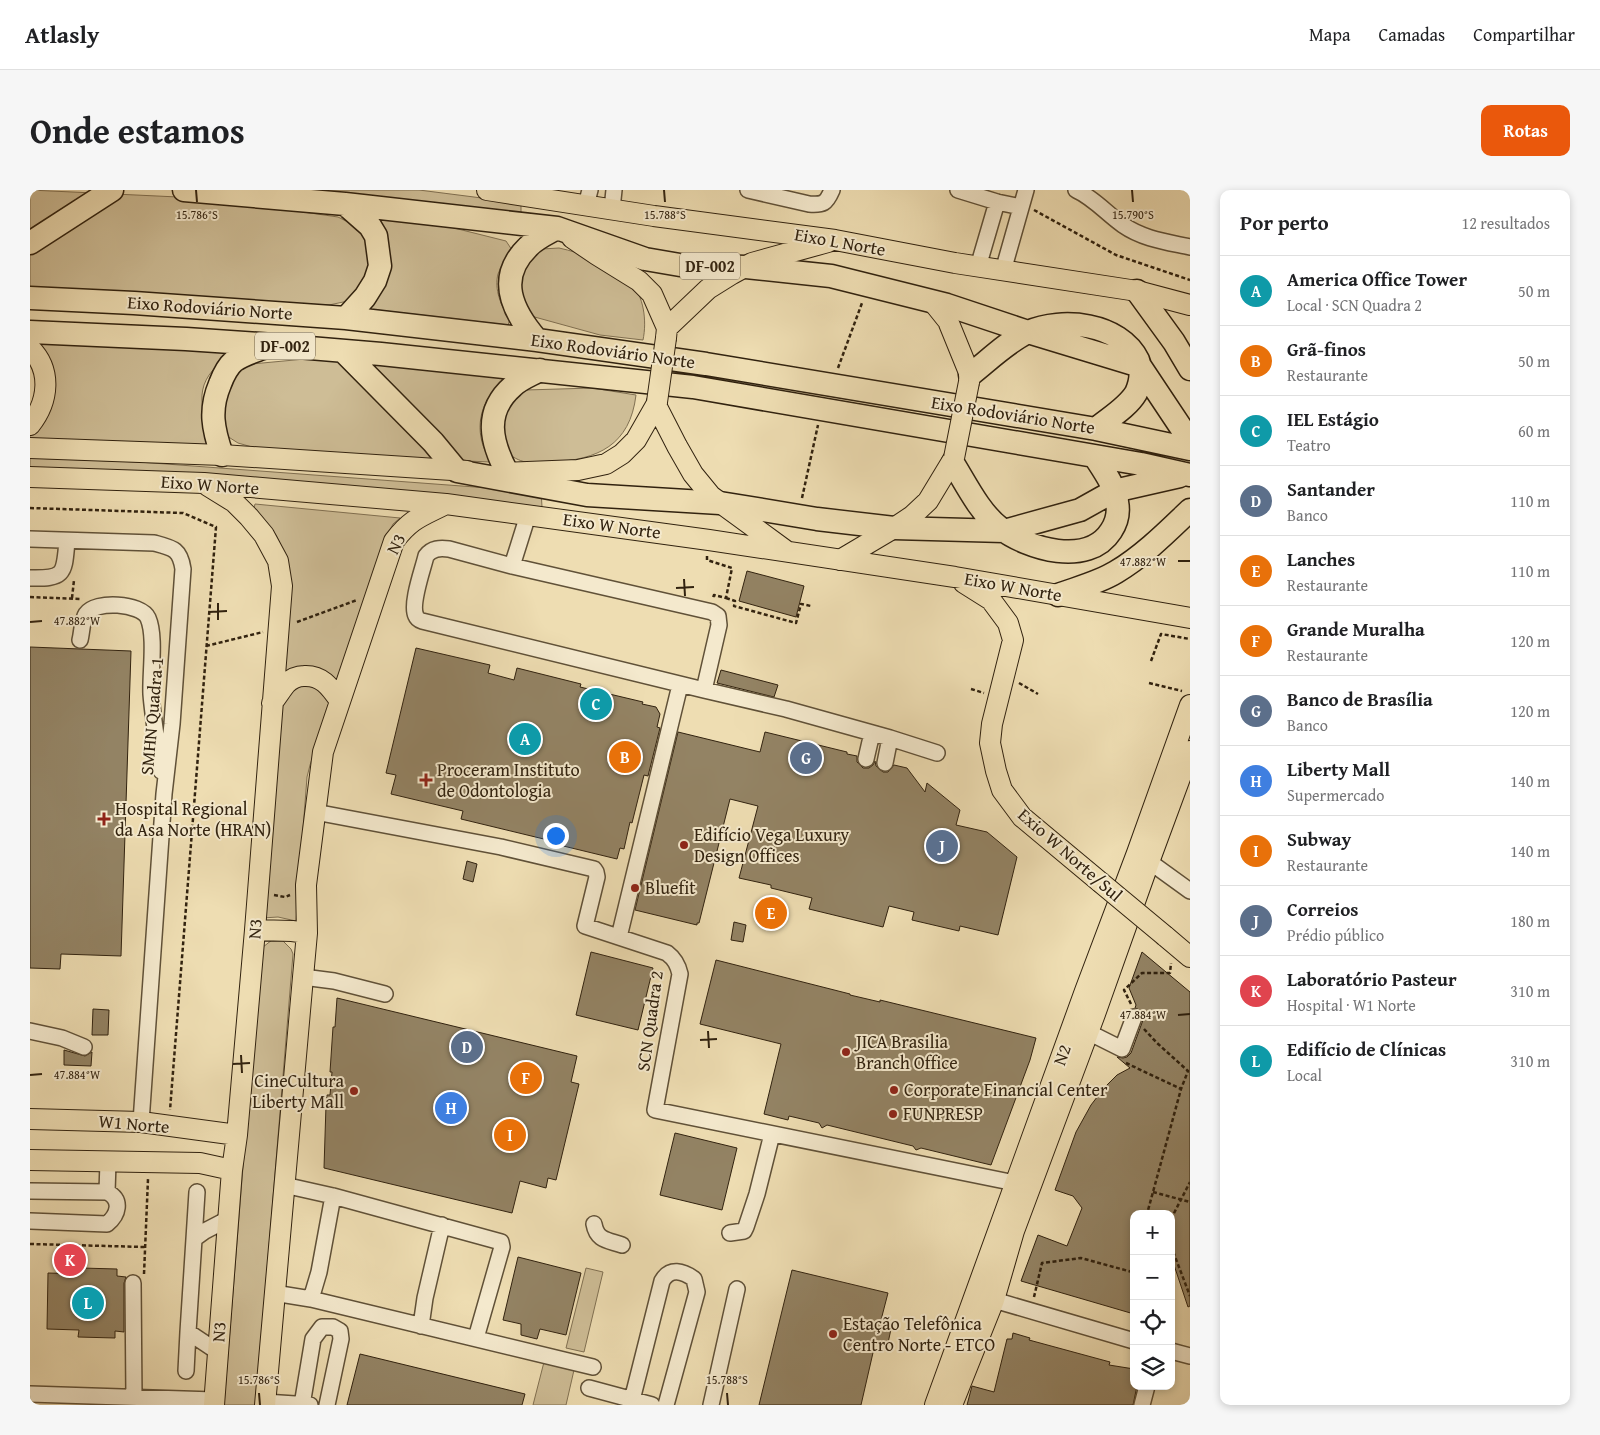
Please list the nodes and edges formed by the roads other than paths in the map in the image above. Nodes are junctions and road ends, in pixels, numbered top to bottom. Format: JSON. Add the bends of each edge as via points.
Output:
{"nodes":[{"id":1,"x":112,"y":190,"type":"edge"},
{"id":2,"x":184,"y":190,"type":"edge"},
{"id":3,"x":487,"y":190,"type":"edge"},
{"id":4,"x":748,"y":190,"type":"edge"},
{"id":5,"x":832,"y":190,"type":"edge"},
{"id":6,"x":958,"y":190,"type":"edge"},
{"id":7,"x":1076,"y":190,"type":"edge"},
{"id":8,"x":588,"y":198,"type":"edge"},
{"id":9,"x":613,"y":200,"type":"edge"},
{"id":10,"x":1023,"y":200,"type":"edge"},
{"id":11,"x":997,"y":202,"type":"junction"},
{"id":12,"x":345,"y":204,"type":"junction"},
{"id":13,"x":558,"y":228,"type":"junction"},
{"id":14,"x":835,"y":240,"type":"junction"},
{"id":15,"x":30,"y":243,"type":"edge"},
{"id":16,"x":1190,"y":247,"type":"edge"},
{"id":17,"x":746,"y":266,"type":"junction"},
{"id":18,"x":978,"y":267,"type":"junction"},
{"id":19,"x":1003,"y":271,"type":"junction"},
{"id":20,"x":1137,"y":291,"type":"junction"},
{"id":21,"x":30,"y":298,"type":"edge"},
{"id":22,"x":932,"y":301,"type":"junction"},
{"id":23,"x":1190,"y":305,"type":"edge"},
{"id":24,"x":346,"y":318,"type":"junction"},
{"id":25,"x":30,"y":332,"type":"edge"},
{"id":26,"x":1028,"y":332,"type":"junction"},
{"id":27,"x":666,"y":333,"type":"junction"},
{"id":28,"x":537,"y":340,"type":"junction"},
{"id":29,"x":274,"y":345,"type":"junction"},
{"id":30,"x":30,"y":348,"type":"edge"},
{"id":31,"x":344,"y":352,"type":"junction"},
{"id":32,"x":1140,"y":366,"type":"junction"},
{"id":33,"x":1190,"y":368,"type":"edge"},
{"id":34,"x":540,"y":370,"type":"junction"},
{"id":35,"x":969,"y":379,"type":"junction"},
{"id":36,"x":657,"y":403,"type":"junction"},
{"id":37,"x":30,"y":425,"type":"edge"},
{"id":38,"x":1096,"y":429,"type":"junction"},
{"id":39,"x":1190,"y":441,"type":"edge"},
{"id":40,"x":30,"y":448,"type":"edge"},
{"id":41,"x":1190,"y":448,"type":"edge"},
{"id":42,"x":222,"y":455,"type":"junction"},
{"id":43,"x":1095,"y":457,"type":"junction"},
{"id":44,"x":954,"y":461,"type":"junction"},
{"id":45,"x":457,"y":470,"type":"junction"},
{"id":46,"x":508,"y":474,"type":"junction"},
{"id":47,"x":1188,"y":475,"type":"edge"},
{"id":48,"x":30,"y":477,"type":"edge"},
{"id":49,"x":204,"y":483,"type":"junction"},
{"id":50,"x":1114,"y":491,"type":"junction"},
{"id":51,"x":720,"y":503,"type":"junction"},
{"id":52,"x":446,"y":504,"type":"junction"},
{"id":53,"x":1190,"y":510,"type":"edge"},
{"id":54,"x":528,"y":515,"type":"junction"},
{"id":55,"x":894,"y":528,"type":"junction"},
{"id":56,"x":1004,"y":531,"type":"junction"},
{"id":57,"x":30,"y":539,"type":"edge"},
{"id":58,"x":67,"y":541,"type":"junction"},
{"id":59,"x":788,"y":552,"type":"junction"},
{"id":60,"x":840,"y":560,"type":"junction"},
{"id":61,"x":512,"y":566,"type":"junction"},
{"id":62,"x":956,"y":577,"type":"junction"},
{"id":63,"x":30,"y":578,"type":"edge"},
{"id":64,"x":1058,"y":594,"type":"junction"},
{"id":65,"x":1184,"y":617,"type":"edge"},
{"id":66,"x":80,"y":640,"type":"dead end"},
{"id":67,"x":680,"y":685,"type":"junction"},
{"id":68,"x":704,"y":690,"type":"junction"},
{"id":69,"x":1185,"y":698,"type":"edge"},
{"id":70,"x":340,"y":701,"type":"junction"},
{"id":71,"x":272,"y":703,"type":"junction"},
{"id":72,"x":155,"y":724,"type":"junction"},
{"id":73,"x":172,"y":724,"type":"junction"},
{"id":74,"x":872,"y":732,"type":"junction"},
{"id":75,"x":890,"y":738,"type":"junction"},
{"id":76,"x":1190,"y":751,"type":"edge"},
{"id":77,"x":937,"y":753,"type":"dead end"},
{"id":78,"x":866,"y":759,"type":"dead end"},
{"id":79,"x":885,"y":763,"type":"dead end"},
{"id":80,"x":164,"y":794,"type":"junction"},
{"id":81,"x":315,"y":812,"type":"junction"},
{"id":82,"x":1143,"y":857,"type":"junction"},
{"id":83,"x":1190,"y":891,"type":"edge"},
{"id":84,"x":255,"y":930,"type":"junction"},
{"id":85,"x":307,"y":933,"type":"junction"},
{"id":86,"x":619,"y":937,"type":"junction"},
{"id":87,"x":1181,"y":956,"type":"edge"},
{"id":88,"x":303,"y":976,"type":"junction"},
{"id":89,"x":385,"y":994,"type":"dead end"},
{"id":90,"x":1136,"y":1016,"type":"road end"},
{"id":91,"x":1086,"y":1019,"type":"junction"},
{"id":92,"x":30,"y":1031,"type":"edge"},
{"id":93,"x":84,"y":1047,"type":"dead end"},
{"id":94,"x":30,"y":1119,"type":"edge"},
{"id":95,"x":141,"y":1122,"type":"junction"},
{"id":96,"x":200,"y":1130,"type":"junction"},
{"id":97,"x":772,"y":1134,"type":"junction"},
{"id":98,"x":237,"y":1135,"type":"junction"},
{"id":99,"x":1048,"y":1142,"type":"junction"},
{"id":100,"x":30,"y":1160,"type":"edge"},
{"id":101,"x":108,"y":1162,"type":"junction"},
{"id":102,"x":200,"y":1163,"type":"junction"},
{"id":103,"x":232,"y":1170,"type":"junction"},
{"id":104,"x":1015,"y":1183,"type":"junction"},
{"id":105,"x":284,"y":1185,"type":"junction"},
{"id":106,"x":30,"y":1191,"type":"edge"},
{"id":107,"x":108,"y":1192,"type":"junction"},
{"id":108,"x":197,"y":1192,"type":"dead end"},
{"id":109,"x":333,"y":1196,"type":"junction"},
{"id":110,"x":228,"y":1219,"type":"junction"},
{"id":111,"x":30,"y":1221,"type":"edge"},
{"id":112,"x":594,"y":1224,"type":"dead end"},
{"id":113,"x":442,"y":1225,"type":"junction"},
{"id":114,"x":1014,"y":1232,"type":"junction"},
{"id":115,"x":730,"y":1233,"type":"dead end"},
{"id":116,"x":194,"y":1239,"type":"junction"},
{"id":117,"x":622,"y":1245,"type":"dead end"},
{"id":118,"x":993,"y":1245,"type":"junction"},
{"id":119,"x":133,"y":1283,"type":"dead end"},
{"id":120,"x":737,"y":1289,"type":"dead end"},
{"id":121,"x":274,"y":1292,"type":"junction"},
{"id":122,"x":311,"y":1299,"type":"junction"},
{"id":123,"x":994,"y":1300,"type":"junction"},
{"id":124,"x":421,"y":1326,"type":"junction"},
{"id":125,"x":188,"y":1332,"type":"junction"},
{"id":126,"x":476,"y":1338,"type":"junction"},
{"id":127,"x":1130,"y":1340,"type":"edge"},
{"id":128,"x":955,"y":1351,"type":"junction"},
{"id":129,"x":218,"y":1352,"type":"junction"},
{"id":130,"x":1175,"y":1352,"type":"edge"},
{"id":131,"x":1190,"y":1356,"type":"edge"},
{"id":132,"x":593,"y":1367,"type":"dead end"},
{"id":133,"x":186,"y":1371,"type":"dead end"},
{"id":134,"x":589,"y":1388,"type":"dead end"},
{"id":135,"x":1145,"y":1390,"type":"edge"},
{"id":136,"x":30,"y":1394,"type":"edge"},
{"id":137,"x":134,"y":1398,"type":"junction"},
{"id":138,"x":632,"y":1400,"type":"junction"},
{"id":139,"x":214,"y":1403,"type":"edge"},
{"id":140,"x":265,"y":1403,"type":"edge"},
{"id":141,"x":305,"y":1405,"type":"edge"},
{"id":142,"x":327,"y":1405,"type":"edge"},
{"id":143,"x":652,"y":1405,"type":"edge"},
{"id":144,"x":666,"y":1405,"type":"edge"},
{"id":145,"x":711,"y":1405,"type":"edge"},
{"id":146,"x":935,"y":1405,"type":"edge"},
{"id":147,"x":952,"y":1405,"type":"edge"},
{"id":148,"x":1142,"y":1405,"type":"edge"}],
"edges":[{"from":1,"to":15,"type":"highway"},
{"from":2,"to":12,"type":"highway","number":"DF-002"},
{"from":3,"to":8,"type":"main road","name":"Eixo L Norte"},
{"from":4,"to":5,"type":"street","via":[[809,204],[822,204]]},
{"from":6,"to":11,"type":"street"},
{"from":7,"to":16,"type":"street","via":[[1139,234]]},
{"from":8,"to":9,"type":"main road","name":"Eixo L Norte"},
{"from":9,"to":14,"type":"main road","name":"Eixo L Norte"},
{"from":10,"to":11,"type":"street"},
{"from":10,"to":19,"type":"street"},
{"from":11,"to":18,"type":"street"},
{"from":12,"to":13,"type":"highway","number":"DF-002"},
{"from":12,"to":24,"type":"highway","via":[[370,226],[376,236],[380,266],[365,297]]},
{"from":13,"to":17,"type":"highway","number":"DF-002","via":[[645,259],[680,265]]},
{"from":13,"to":27,"type":"main road","via":[[639,280],[652,294]]},
{"from":13,"to":28,"type":"highway","via":[[529,245],[516,259],[510,276],[510,292],[517,312]]},
{"from":14,"to":17,"type":"main road"},
{"from":14,"to":18,"type":"main road","name":"Eixo L Norte"},
{"from":17,"to":22,"type":"highway","number":"DF-002","via":[[831,276]]},
{"from":17,"to":27,"type":"main road","via":[[708,289]]},
{"from":18,"to":19,"type":"main road","name":"Eixo L Norte"},
{"from":19,"to":20,"type":"main road","name":"Eixo L Norte"},
{"from":20,"to":23,"type":"main road","name":"Eixo L Norte"},
{"from":20,"to":33,"type":"highway"},
{"from":21,"to":24,"type":"highway","name":"Eixo Rodoviário Norte","number":"DF-002"},
{"from":22,"to":26,"type":"highway","number":"DF-002"},
{"from":22,"to":35,"type":"main road","via":[[948,320]]},
{"from":24,"to":28,"type":"highway","name":"Eixo Rodoviário Norte","number":"DF-002"},
{"from":25,"to":29,"type":"highway","name":"Eixo Rodoviário Norte","number":"DF-002"},
{"from":26,"to":32,"type":"highway","via":[[1057,325],[1098,328],[1126,343]]},
{"from":26,"to":35,"type":"highway"},
{"from":27,"to":36,"type":"main road","bridge":true},
{"from":28,"to":38,"type":"highway","name":"Eixo Rodoviário Norte","number":"DF-002","via":[[706,364]]},
{"from":29,"to":31,"type":"highway","name":"Eixo Rodoviário Norte","number":"DF-002"},
{"from":29,"to":42,"type":"highway","via":[[245,354],[225,372],[215,396],[212,418]]},
{"from":30,"to":37,"type":"main road","via":[[46,375],[44,399]]},
{"from":31,"to":34,"type":"highway","name":"Eixo Rodoviário Norte","number":"DF-002"},
{"from":31,"to":45,"type":"highway"},
{"from":32,"to":38,"type":"highway","via":[[1136,392],[1129,402]]},
{"from":32,"to":39,"type":"highway"},
{"from":34,"to":43,"type":"highway","name":"Eixo Rodoviário Norte","number":"DF-002","via":[[693,387]]},
{"from":34,"to":46,"type":"highway","via":[[514,384],[494,411],[494,442]]},
{"from":35,"to":44,"type":"main road","bridge":true},
{"from":36,"to":46,"type":"main road","name":"Eixo W Norte","via":[[636,440],[606,464],[578,470]]},
{"from":36,"to":51,"type":"main road","via":[[693,474]]},
{"from":38,"to":41,"type":"highway","name":"Eixo Rodoviário Norte","number":"DF-002"},
{"from":40,"to":42,"type":"main road","name":"Eixo W Norte"},
{"from":42,"to":45,"type":"main road","name":"Eixo W Norte"},
{"from":43,"to":47,"type":"highway","name":"Eixo Rodoviário Norte","number":"DF-002"},
{"from":43,"to":50,"type":"highway"},
{"from":44,"to":55,"type":"main road","via":[[928,501]]},
{"from":44,"to":56,"type":"highway","via":[[988,518]]},
{"from":45,"to":46,"type":"main road","name":"Eixo W Norte"},
{"from":45,"to":51,"type":"highway","name":"Eixo Rodoviário Norte","number":"DF-002","via":[[587,495]]},
{"from":47,"to":50,"type":"highway","name":"Eixo Rodoviário Norte","number":"DF-002"},
{"from":48,"to":49,"type":"main road","name":"Eixo W Norte"},
{"from":49,"to":52,"type":"main road","name":"Eixo W Norte"},
{"from":49,"to":71,"type":"main road","name":"N3","via":[[249,516],[278,561],[282,586]]},
{"from":50,"to":56,"type":"highway","name":"Eixo Rodoviário Norte","number":"DF-002","via":[[1080,510]]},
{"from":50,"to":56,"type":"highway","via":[[1118,515],[1115,526],[1096,546],[1065,552],[1043,549]]},
{"from":51,"to":55,"type":"highway","name":"Eixo Rodoviário Norte","number":"DF-002"},
{"from":51,"to":59,"type":"main road"},
{"from":52,"to":54,"type":"main road","name":"Eixo W Norte"},
{"from":52,"to":70,"type":"main road","name":"N3","via":[[414,519],[394,541]]},
{"from":53,"to":64,"type":"highway","via":[[1133,561],[1094,583]]},
{"from":54,"to":59,"type":"main road","name":"Eixo W Norte"},
{"from":54,"to":61,"type":"street"},
{"from":55,"to":56,"type":"highway","name":"Eixo Rodoviário Norte","number":"DF-002"},
{"from":55,"to":60,"type":"main road"},
{"from":57,"to":58,"type":"street"},
{"from":58,"to":63,"type":"street","via":[[62,571],[53,577]]},
{"from":58,"to":73,"type":"street","name":"SMHN Quadra 1","via":[[154,544],[177,552],[183,569]]},
{"from":59,"to":60,"type":"main road","name":"Eixo W Norte"},
{"from":60,"to":62,"type":"main road","name":"Eixo W Norte"},
{"from":61,"to":67,"type":"street","via":[[449,549],[429,552],[414,600],[415,616],[422,621]]},
{"from":61,"to":68,"type":"street","via":[[712,612],[720,621]]},
{"from":62,"to":64,"type":"main road","name":"Eixo W Norte"},
{"from":62,"to":87,"type":"main road","name":"Exio W Norte/Sul","bridge":true,"via":[[991,600],[1008,623],[1013,640],[990,743],[1002,790],[1022,817],[1165,936]]},
{"from":64,"to":65,"type":"main road","name":"Eixo W Norte"},
{"from":66,"to":72,"type":"street","via":[[85,615],[98,606],[128,606],[146,614],[152,633],[151,694]]},
{"from":67,"to":68,"type":"street"},
{"from":67,"to":86,"type":"street"},
{"from":68,"to":74,"type":"street"},
{"from":69,"to":82,"type":"main road","name":"N2"},
{"from":70,"to":71,"type":"main road","via":[[321,679],[297,676],[288,682]]},
{"from":70,"to":81,"type":"main road","name":"N3","via":[[324,752]]},
{"from":71,"to":84,"type":"main road","name":"N3"},
{"from":72,"to":73,"type":"street"},
{"from":72,"to":80,"type":"street"},
{"from":73,"to":80,"type":"street","name":"SMHN Quadra 1"},
{"from":74,"to":75,"type":"street"},
{"from":74,"to":78,"type":"street"},
{"from":75,"to":77,"type":"street"},
{"from":75,"to":79,"type":"street"},
{"from":76,"to":82,"type":"main road","name":"N2"},
{"from":80,"to":95,"type":"street","name":"SMHN Quadra 1"},
{"from":81,"to":85,"type":"main road","name":"N3","via":[[306,885]]},
{"from":81,"to":86,"type":"street","name":"SCN Quadra 2","via":[[590,867],[597,877],[585,926]]},
{"from":82,"to":83,"type":"street"},
{"from":82,"to":91,"type":"main road","name":"N2"},
{"from":82,"to":91,"type":"main road","name":"N2","via":[[1085,991],[1088,1001]]},
{"from":84,"to":85,"type":"main road"},
{"from":84,"to":98,"type":"main road","name":"N3"},
{"from":85,"to":88,"type":"main road","name":"N3"},
{"from":86,"to":97,"type":"street","name":"SCN Quadra 2","via":[[667,953],[678,965],[680,974],[655,1110]]},
{"from":88,"to":89,"type":"street"},
{"from":88,"to":105,"type":"main road","name":"N3"},
{"from":90,"to":91,"type":"street","via":[[1122,1049]]},
{"from":91,"to":99,"type":"main road","name":"N2","via":[[1079,1053]]},
{"from":91,"to":104,"type":"main road","name":"N2"},
{"from":92,"to":93,"type":"street"},
{"from":94,"to":95,"type":"main road","name":"W1 Norte"},
{"from":95,"to":96,"type":"main road","name":"W1 Norte"},
{"from":96,"to":98,"type":"main road","name":"W1 Norte"},
{"from":96,"to":102,"type":"main road"},
{"from":97,"to":104,"type":"street","name":"SCN Quadra 2"},
{"from":97,"to":115,"type":"street","via":[[746,1227],[744,1231]]},
{"from":98,"to":103,"type":"main road","name":"N3"},
{"from":99,"to":104,"type":"main road","via":[[1026,1176]]},
{"from":99,"to":114,"type":"main road","name":"N2"},
{"from":100,"to":101,"type":"main road","name":"W1 Norte"},
{"from":101,"to":102,"type":"main road","name":"W1 Norte"},
{"from":101,"to":107,"type":"street"},
{"from":102,"to":103,"type":"main road","name":"W1 Norte"},
{"from":103,"to":110,"type":"main road","name":"N3"},
{"from":104,"to":114,"type":"main road","via":[[1021,1200]]},
{"from":104,"to":118,"type":"main road","name":"N2"},
{"from":105,"to":109,"type":"street"},
{"from":105,"to":121,"type":"main road","name":"N3"},
{"from":106,"to":107,"type":"street"},
{"from":107,"to":111,"type":"street","via":[[116,1201],[117,1211],[107,1224]]},
{"from":108,"to":116,"type":"street"},
{"from":109,"to":113,"type":"street"},
{"from":109,"to":122,"type":"street"},
{"from":110,"to":116,"type":"street"},
{"from":110,"to":129,"type":"main road","name":"N3"},
{"from":112,"to":117,"type":"street","via":[[599,1237]]},
{"from":113,"to":124,"type":"street"},
{"from":113,"to":126,"type":"street","via":[[502,1244]]},
{"from":114,"to":123,"type":"main road","name":"N2"},
{"from":116,"to":125,"type":"street"},
{"from":118,"to":123,"type":"main road","via":[[993,1262],[987,1283],[988,1293]]},
{"from":118,"to":128,"type":"main road","name":"N2"},
{"from":119,"to":137,"type":"street"},
{"from":120,"to":145,"type":"street"},
{"from":121,"to":122,"type":"street"},
{"from":121,"to":140,"type":"main road","name":"N3"},
{"from":122,"to":124,"type":"street"},
{"from":123,"to":127,"type":"street"},
{"from":123,"to":128,"type":"main road","via":[[984,1303],[979,1309],[970,1332]]},
{"from":123,"to":147,"type":"main road","name":"N2"},
{"from":124,"to":126,"type":"street"},
{"from":125,"to":129,"type":"street"},
{"from":125,"to":133,"type":"street"},
{"from":126,"to":132,"type":"street"},
{"from":128,"to":146,"type":"main road","name":"N2"},
{"from":129,"to":139,"type":"main road","name":"N3"},
{"from":130,"to":131,"type":"street"},
{"from":134,"to":138,"type":"street"},
{"from":135,"to":148,"type":"street"},
{"from":136,"to":137,"type":"street"},
{"from":137,"to":139,"type":"street"},
{"from":138,"to":143,"type":"street"},
{"from":138,"to":144,"type":"street","via":[[662,1280],[672,1271],[680,1272],[694,1279],[697,1292]]},
{"from":140,"to":141,"type":"street"},
{"from":141,"to":142,"type":"street","via":[[312,1338],[322,1327],[333,1327],[340,1331],[341,1339]]}]}
